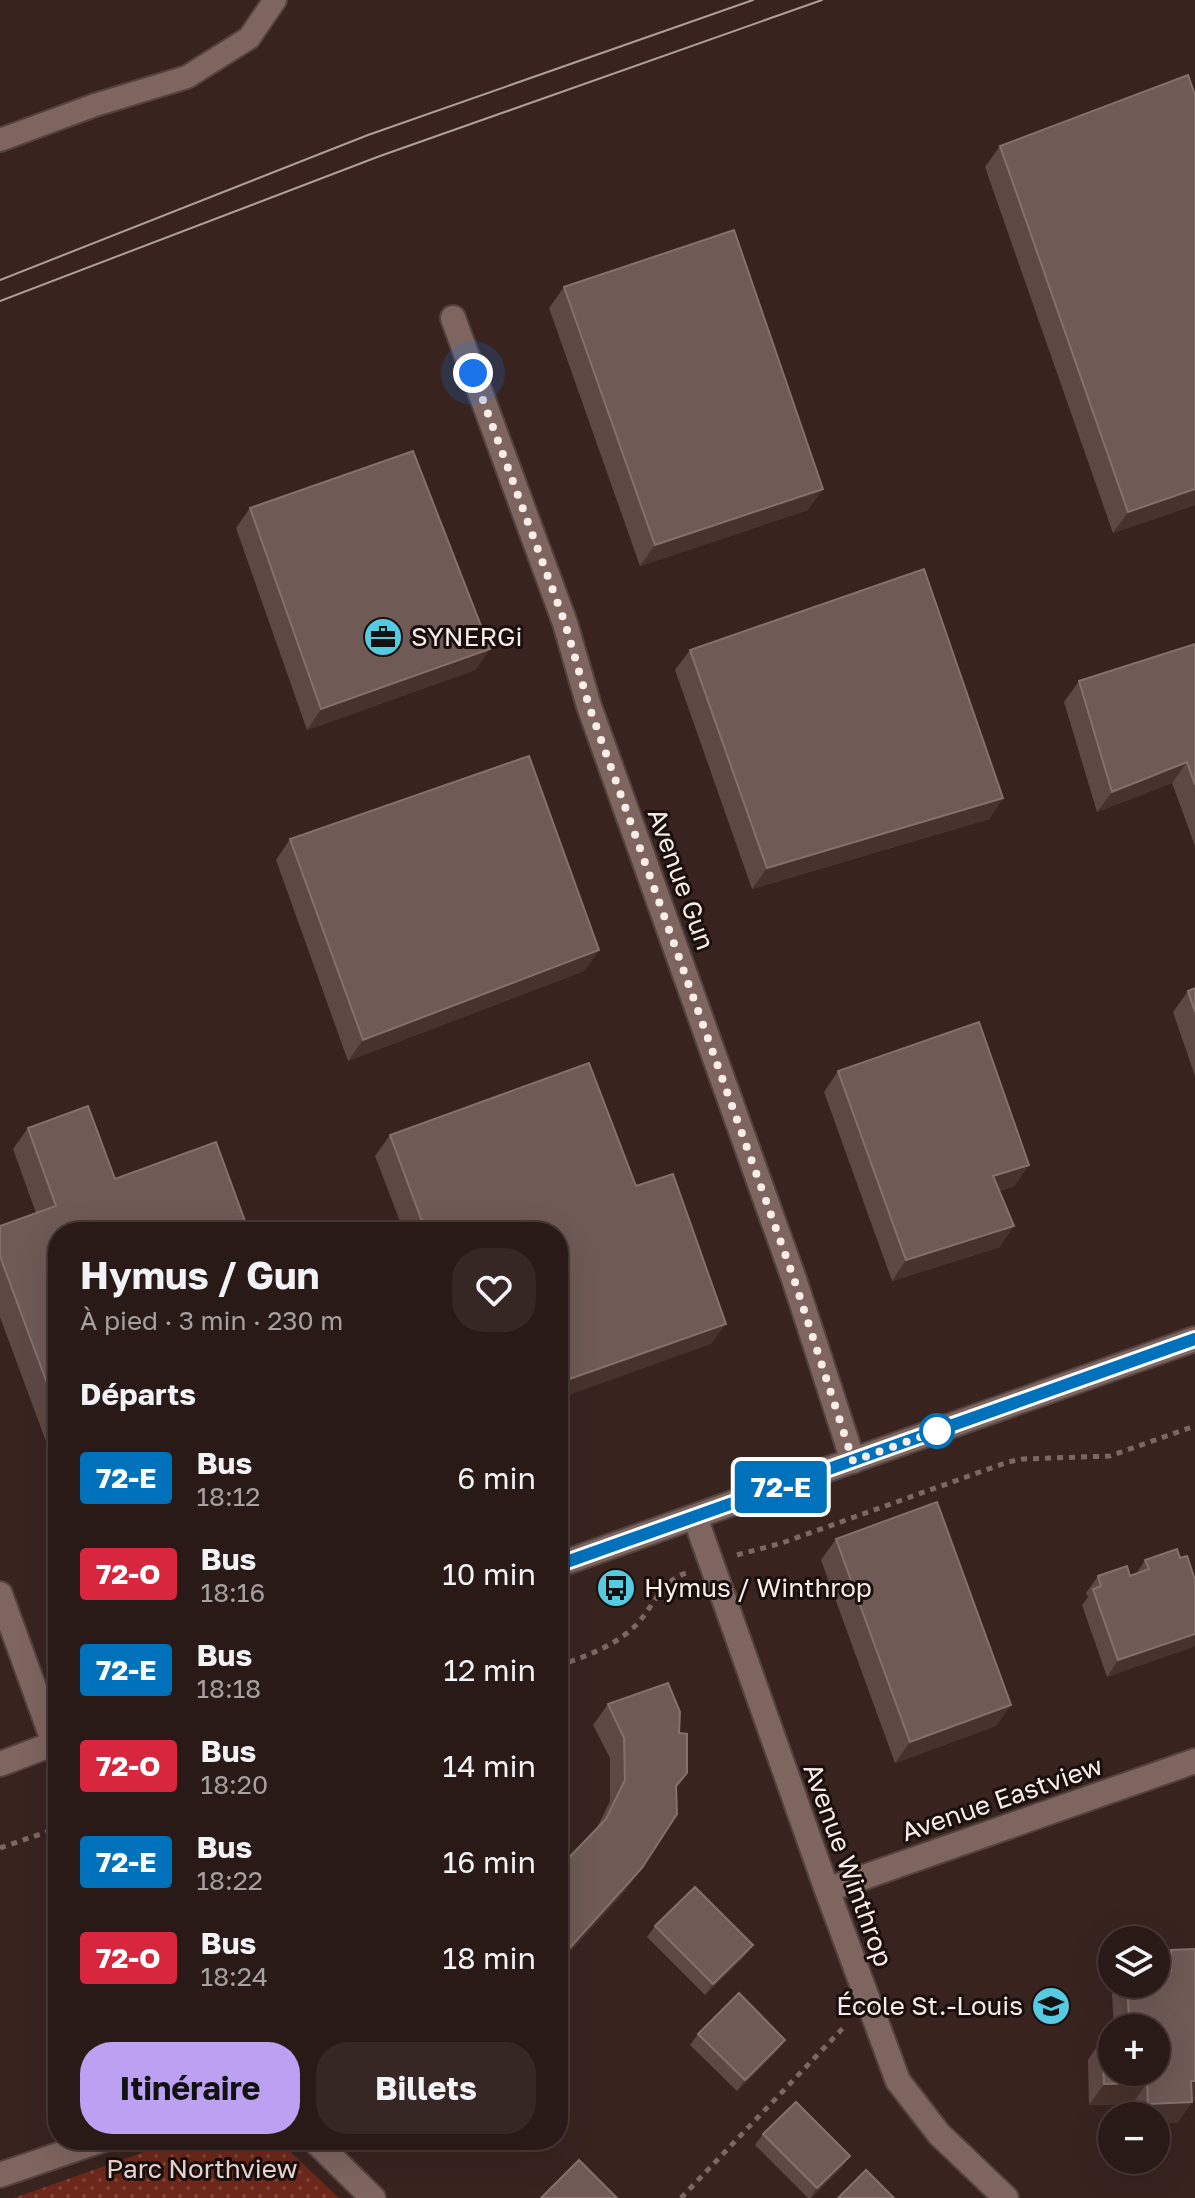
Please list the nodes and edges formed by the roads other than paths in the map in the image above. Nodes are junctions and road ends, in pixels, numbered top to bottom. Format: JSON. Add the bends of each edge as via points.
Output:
{"nodes":[{"id":1,"x":275,"y":0,"type":"edge"},
{"id":2,"x":0,"y":140,"type":"edge"},
{"id":3,"x":453,"y":318,"type":"dead end"},
{"id":4,"x":1195,"y":1339,"type":"edge"},
{"id":5,"x":853,"y":1461,"type":"junction"},
{"id":6,"x":695,"y":1517,"type":"junction"},
{"id":7,"x":568,"y":1561,"type":"edge"},
{"id":8,"x":0,"y":1594,"type":"edge"},
{"id":9,"x":48,"y":1722,"type":"edge"},
{"id":10,"x":48,"y":1746,"type":"edge"},
{"id":11,"x":1195,"y":1761,"type":"edge"},
{"id":12,"x":0,"y":1764,"type":"edge"},
{"id":13,"x":827,"y":1890,"type":"junction"},
{"id":14,"x":73,"y":2150,"type":"edge"},
{"id":15,"x":324,"y":2150,"type":"edge"},
{"id":16,"x":0,"y":2175,"type":"edge"},
{"id":17,"x":373,"y":2198,"type":"edge"},
{"id":18,"x":1006,"y":2198,"type":"edge"}],
"edges":[{"from":1,"to":2,"type":"lane","via":[[249,38],[187,77]]},
{"from":3,"to":5,"type":"street","name":"Avenue Gun","via":[[565,623],[589,706],[794,1279]]},
{"from":4,"to":5,"type":"street"},
{"from":5,"to":6,"type":"street"},
{"from":6,"to":7,"type":"street"},
{"from":6,"to":13,"type":"street","name":"Avenue Winthrop"},
{"from":8,"to":9,"type":"street"},
{"from":10,"to":12,"type":"street"},
{"from":11,"to":13,"type":"street","name":"Avenue Eastview"},
{"from":13,"to":18,"type":"street","name":"Avenue Winthrop","via":[[898,2081],[939,2134]]},
{"from":14,"to":16,"type":"street"},
{"from":15,"to":17,"type":"street"}]}
